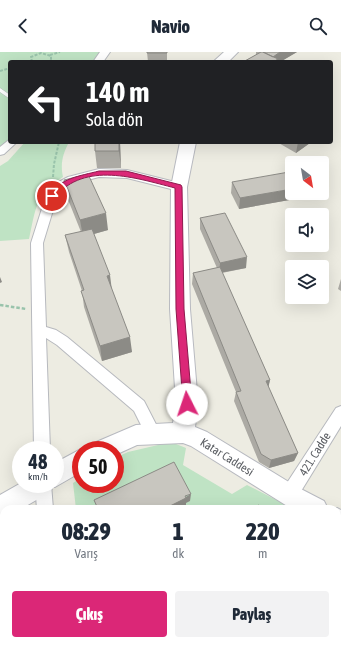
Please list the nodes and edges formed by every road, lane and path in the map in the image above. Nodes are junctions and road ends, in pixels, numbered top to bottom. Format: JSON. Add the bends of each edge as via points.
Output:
{"nodes":[{"id":1,"x":60,"y":52,"type":"edge"},
{"id":2,"x":232,"y":52,"type":"edge"},
{"id":3,"x":35,"y":53,"type":"edge"},
{"id":4,"x":50,"y":55,"type":"junction"},
{"id":5,"x":50,"y":60,"type":"edge"},
{"id":6,"x":222,"y":60,"type":"edge"},
{"id":7,"x":0,"y":89,"type":"edge"},
{"id":8,"x":8,"y":96,"type":"edge"},
{"id":9,"x":10,"y":144,"type":"edge"},
{"id":10,"x":59,"y":144,"type":"edge"},
{"id":11,"x":188,"y":144,"type":"edge"},
{"id":12,"x":0,"y":152,"type":"edge"},
{"id":13,"x":59,"y":187,"type":"junction"},
{"id":14,"x":179,"y":187,"type":"junction"},
{"id":15,"x":0,"y":305,"type":"edge"},
{"id":16,"x":39,"y":311,"type":"junction"},
{"id":17,"x":39,"y":330,"type":"junction"},
{"id":18,"x":341,"y":413,"type":"edge"},
{"id":19,"x":183,"y":432,"type":"junction"},
{"id":20,"x":153,"y":434,"type":"junction"},
{"id":21,"x":42,"y":441,"type":"edge"},
{"id":22,"x":122,"y":441,"type":"edge"},
{"id":23,"x":26,"y":493,"type":"edge"},
{"id":24,"x":43,"y":493,"type":"edge"},
{"id":25,"x":289,"y":495,"type":"junction"},
{"id":26,"x":5,"y":505,"type":"edge"},
{"id":27,"x":45,"y":505,"type":"edge"},
{"id":28,"x":308,"y":505,"type":"edge"}],
"edges":[{"from":1,"to":4,"type":"path"},
{"from":2,"to":6,"type":"main road"},
{"from":3,"to":4,"type":"path"},
{"from":4,"to":5,"type":"path"},
{"from":7,"to":8,"type":"lane"},
{"from":9,"to":12,"type":"street"},
{"from":10,"to":13,"type":"path","via":[[53,172]]},
{"from":11,"to":14,"type":"main road"},
{"from":13,"to":14,"type":"street","via":[[84,176],[99,173],[126,174]]},
{"from":13,"to":16,"type":"street","via":[[52,196],[36,244]]},
{"from":14,"to":19,"type":"main road","via":[[180,309],[187,404]]},
{"from":15,"to":16,"type":"path"},
{"from":16,"to":17,"type":"street"},
{"from":17,"to":20,"type":"street","via":[[62,341],[131,399],[144,414]]},
{"from":17,"to":21,"type":"street"},
{"from":18,"to":25,"type":"street","name":"421. Cadde"},
{"from":19,"to":20,"type":"main road"},
{"from":19,"to":25,"type":"main road","name":"Katar Caddesi","via":[[199,439]]},
{"from":20,"to":22,"type":"main road","via":[[136,435]]},
{"from":23,"to":26,"type":"main road"},
{"from":24,"to":27,"type":"street"},
{"from":25,"to":28,"type":"main road","name":"Katar Caddesi"}]}
